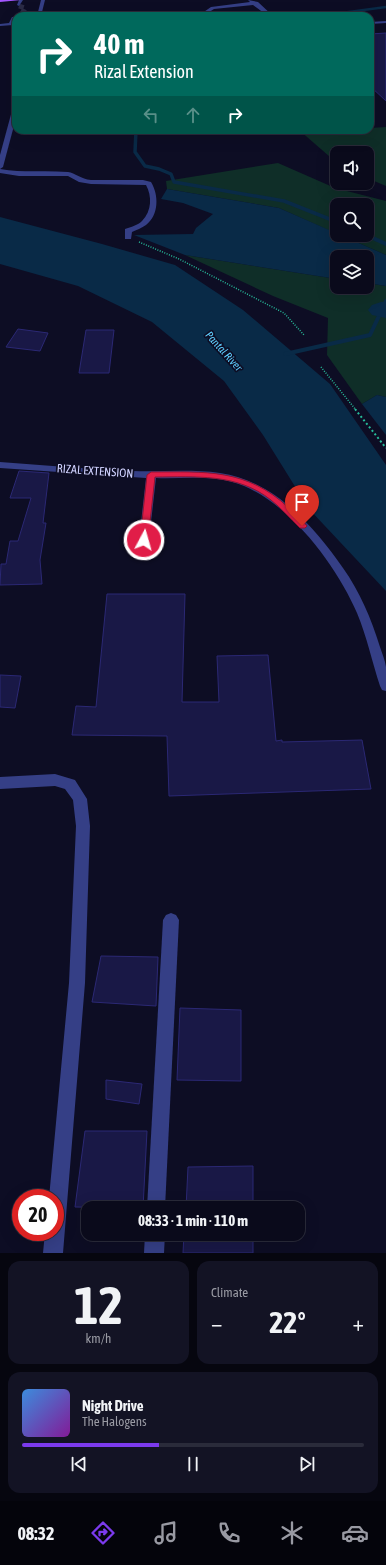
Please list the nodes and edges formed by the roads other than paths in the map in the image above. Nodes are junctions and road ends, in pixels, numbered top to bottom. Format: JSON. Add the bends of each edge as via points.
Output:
{"nodes":[{"id":1,"x":43,"y":0,"type":"edge"},
{"id":2,"x":250,"y":0,"type":"edge"},
{"id":3,"x":0,"y":1,"type":"edge"},
{"id":4,"x":20,"y":2,"type":"edge"},
{"id":5,"x":256,"y":3,"type":"junction"},
{"id":6,"x":40,"y":12,"type":"edge"},
{"id":7,"x":207,"y":12,"type":"edge"},
{"id":8,"x":267,"y":12,"type":"edge"},
{"id":9,"x":386,"y":22,"type":"edge"},
{"id":10,"x":374,"y":23,"type":"edge"},
{"id":11,"x":12,"y":24,"type":"edge"},
{"id":12,"x":0,"y":25,"type":"edge"},
{"id":13,"x":12,"y":119,"type":"edge"},
{"id":14,"x":3,"y":144,"type":"edge"},
{"id":15,"x":0,"y":167,"type":"edge"},
{"id":16,"x":0,"y":171,"type":"edge"},
{"id":17,"x":128,"y":237,"type":"road end"},
{"id":18,"x":0,"y":464,"type":"edge"},
{"id":19,"x":151,"y":475,"type":"junction"},
{"id":20,"x":144,"y":540,"type":"dead end"},
{"id":21,"x":386,"y":686,"type":"edge"},
{"id":22,"x":0,"y":783,"type":"edge"},
{"id":23,"x":170,"y":920,"type":"dead end"},
{"id":24,"x":59,"y":1189,"type":"edge"},
{"id":25,"x":156,"y":1201,"type":"edge"},
{"id":26,"x":54,"y":1241,"type":"edge"},
{"id":27,"x":155,"y":1241,"type":"edge"},
{"id":28,"x":53,"y":1253,"type":"edge"},
{"id":29,"x":154,"y":1253,"type":"edge"}],
"edges":[{"from":1,"to":6,"type":"street"},
{"from":2,"to":5,"type":"street"},
{"from":3,"to":4,"type":"main road"},
{"from":5,"to":7,"type":"street","via":[[214,8]]},
{"from":5,"to":8,"type":"street"},
{"from":9,"to":10,"type":"street"},
{"from":11,"to":12,"type":"street"},
{"from":13,"to":14,"type":"street"},
{"from":14,"to":15,"type":"street"},
{"from":16,"to":17,"type":"street","via":[[19,174],[69,174],[81,181],[91,182],[149,183],[153,190],[154,204],[144,222],[128,231]]},
{"from":18,"to":19,"type":"street","name":"RIZAL EXTENSION"},
{"from":19,"to":20,"type":"street"},
{"from":19,"to":21,"type":"street","name":"RIZAL EXTENSION","via":[[225,476],[256,487],[274,498],[312,535],[342,575],[363,613]]},
{"from":22,"to":24,"type":"street","via":[[55,780],[70,784],[80,800],[83,826],[77,983]]},
{"from":23,"to":25,"type":"street"},
{"from":26,"to":28,"type":"street"},
{"from":27,"to":29,"type":"street"}]}
